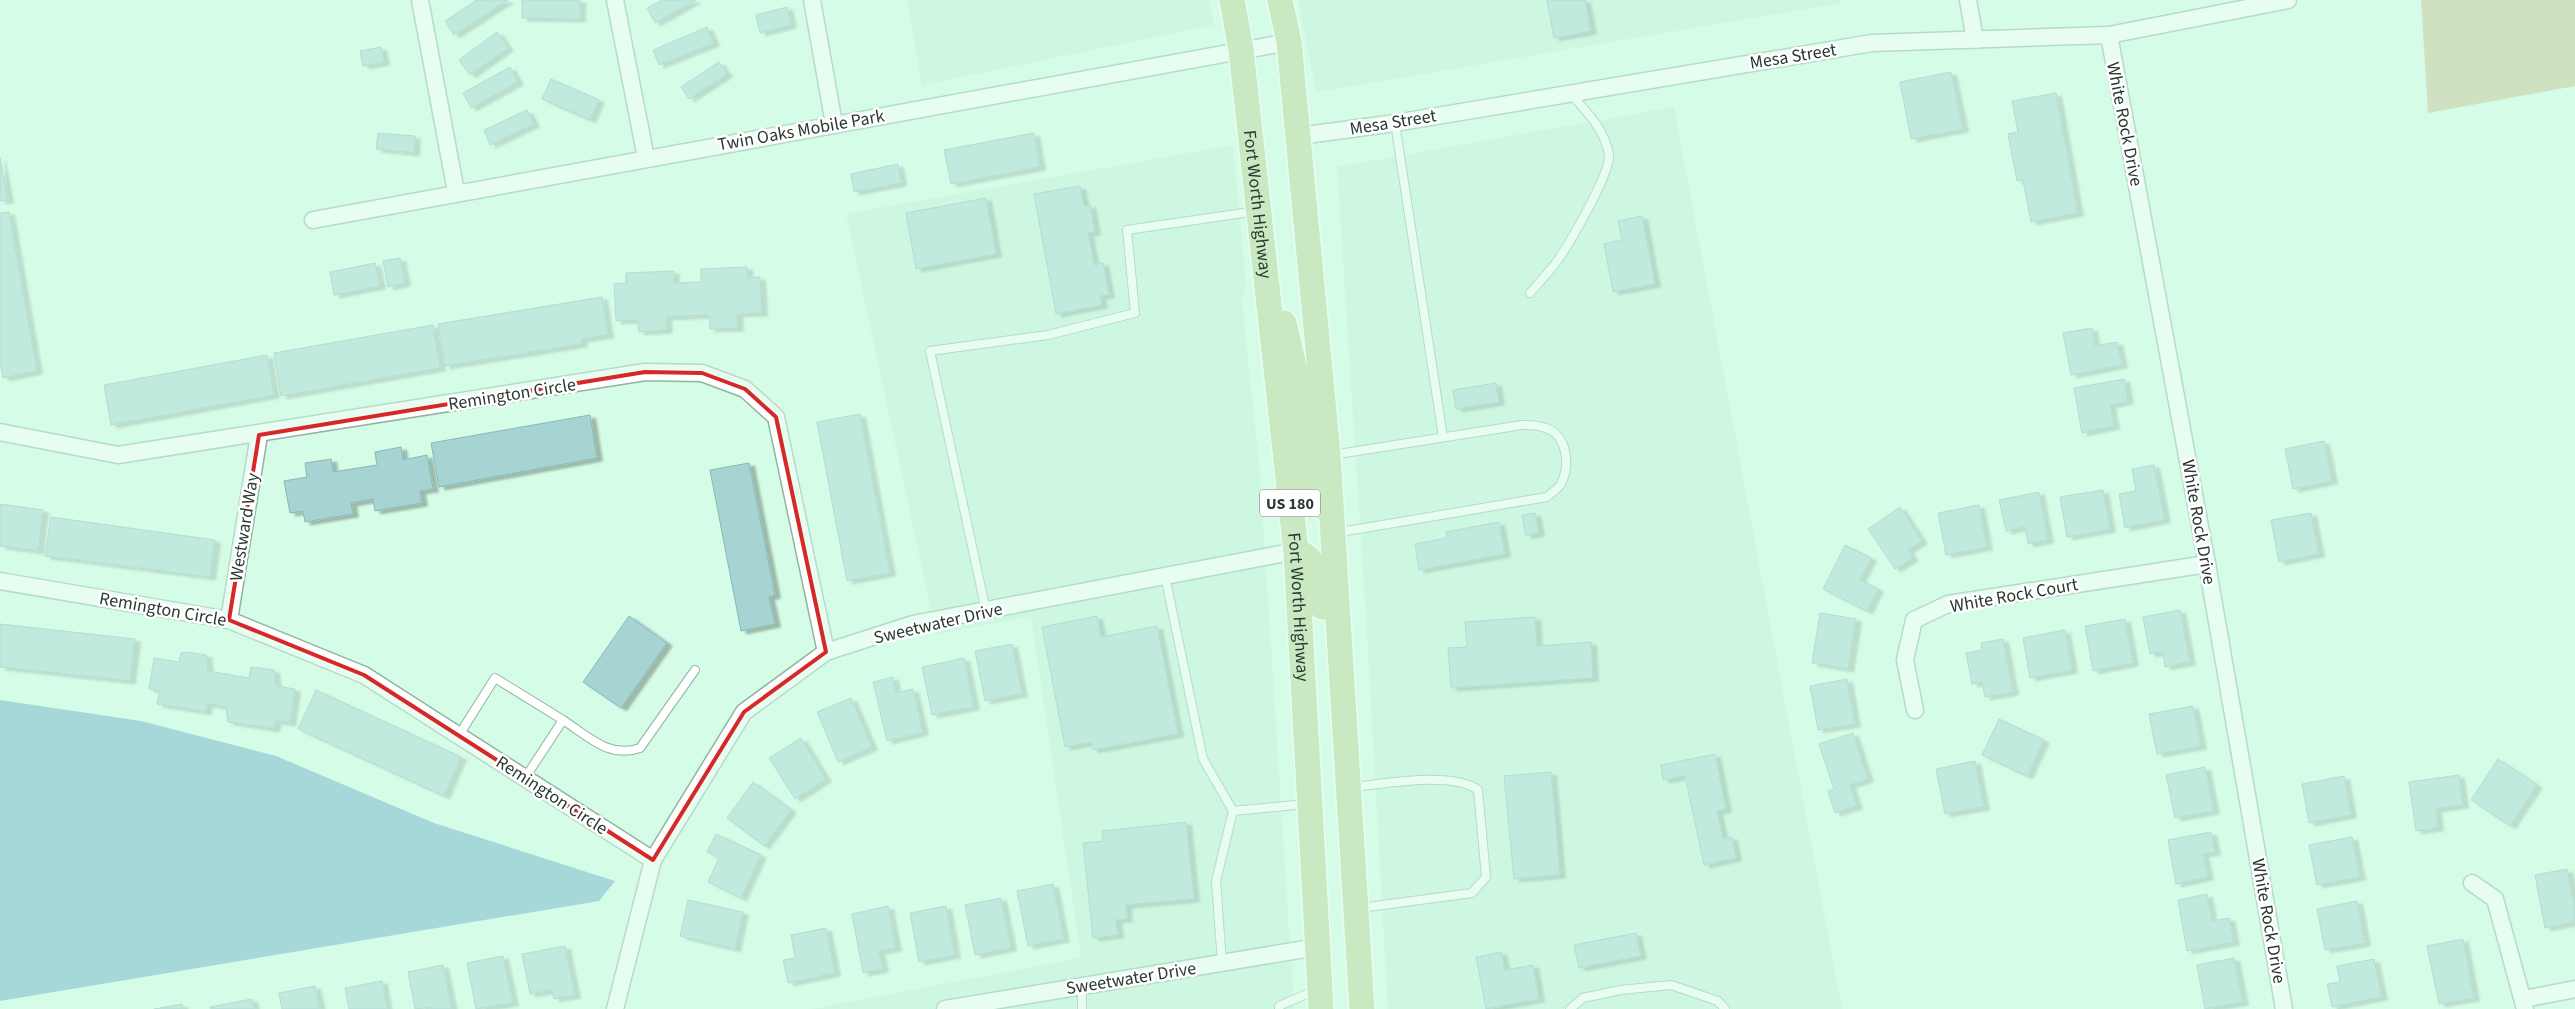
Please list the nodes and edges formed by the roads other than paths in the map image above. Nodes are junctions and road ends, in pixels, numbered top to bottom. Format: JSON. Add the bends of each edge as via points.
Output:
{"nodes":[{"id":1,"x":420,"y":0,"type":"edge"},
{"id":2,"x":615,"y":0,"type":"edge"},
{"id":3,"x":812,"y":0,"type":"edge"},
{"id":4,"x":1232,"y":0,"type":"edge"},
{"id":5,"x":1280,"y":0,"type":"edge"},
{"id":6,"x":1968,"y":0,"type":"edge"},
{"id":7,"x":2289,"y":1,"type":"edge"},
{"id":8,"x":2108,"y":35,"type":"junction"},
{"id":9,"x":1975,"y":40,"type":"junction"},
{"id":10,"x":1289,"y":42,"type":"junction"},
{"id":11,"x":1241,"y":50,"type":"junction"},
{"id":12,"x":1570,"y":92,"type":"junction"},
{"id":13,"x":1395,"y":123,"type":"junction"},
{"id":14,"x":834,"y":124,"type":"junction"},
{"id":15,"x":1299,"y":136,"type":"junction"},
{"id":16,"x":646,"y":158,"type":"junction"},
{"id":17,"x":456,"y":192,"type":"junction"},
{"id":18,"x":1259,"y":211,"type":"junction"},
{"id":19,"x":313,"y":220,"type":"dead end"},
{"id":20,"x":1530,"y":293,"type":"dead end"},
{"id":21,"x":1269,"y":304,"type":"junction"},
{"id":22,"x":0,"y":432,"type":"edge"},
{"id":23,"x":259,"y":435,"type":"junction"},
{"id":24,"x":1442,"y":437,"type":"junction"},
{"id":25,"x":1328,"y":455,"type":"junction"},
{"id":26,"x":1332,"y":523,"type":"junction"},
{"id":27,"x":1296,"y":551,"type":"junction"},
{"id":28,"x":2207,"y":564,"type":"junction"},
{"id":29,"x":1164,"y":576,"type":"junction"},
{"id":30,"x":0,"y":581,"type":"edge"},
{"id":31,"x":986,"y":611,"type":"junction"},
{"id":32,"x":229,"y":620,"type":"junction"},
{"id":33,"x":826,"y":652,"type":"junction"},
{"id":34,"x":694,"y":670,"type":"dead end"},
{"id":35,"x":1915,"y":710,"type":"dead end"},
{"id":36,"x":563,"y":720,"type":"junction"},
{"id":37,"x":459,"y":736,"type":"junction"},
{"id":38,"x":1346,"y":743,"type":"junction"},
{"id":39,"x":525,"y":778,"type":"junction"},
{"id":40,"x":1348,"y":787,"type":"junction"},
{"id":41,"x":1308,"y":804,"type":"junction"},
{"id":42,"x":1233,"y":811,"type":"junction"},
{"id":43,"x":653,"y":860,"type":"junction"},
{"id":44,"x":2472,"y":883,"type":"dead end"},
{"id":45,"x":1356,"y":909,"type":"junction"},
{"id":46,"x":1317,"y":948,"type":"junction"},
{"id":47,"x":1222,"y":963,"type":"junction"},
{"id":48,"x":1082,"y":986,"type":"junction"},
{"id":49,"x":2575,"y":989,"type":"edge"},
{"id":50,"x":1320,"y":999,"type":"edge"},
{"id":51,"x":2525,"y":1004,"type":"edge"},
{"id":52,"x":615,"y":1009,"type":"edge"},
{"id":53,"x":944,"y":1009,"type":"edge"},
{"id":54,"x":1082,"y":1009,"type":"edge"},
{"id":55,"x":1279,"y":1009,"type":"edge"},
{"id":56,"x":1362,"y":1009,"type":"edge"},
{"id":57,"x":1570,"y":1009,"type":"edge"},
{"id":58,"x":1725,"y":1009,"type":"edge"},
{"id":59,"x":2284,"y":1009,"type":"edge"}],
"edges":[{"from":1,"to":17,"type":"street"},
{"from":2,"to":16,"type":"street"},
{"from":3,"to":14,"type":"street"},
{"from":4,"to":11,"type":"main road","name":"Fort Worth Highway","number":"US 180"},
{"from":5,"to":10,"type":"main road","number":"US 180"},
{"from":6,"to":9,"type":"street"},
{"from":7,"to":8,"type":"street","name":"Mesa Street"},
{"from":8,"to":9,"type":"street","name":"Mesa Street"},
{"from":8,"to":28,"type":"street","name":"White Rock Drive"},
{"from":9,"to":12,"type":"street","name":"Mesa Street","via":[[1872,43]]},
{"from":10,"to":11,"type":"street","name":"Twin Oaks Mobile Park"},
{"from":10,"to":15,"type":"main road","number":"US 180"},
{"from":11,"to":14,"type":"street","name":"Twin Oaks Mobile Park"},
{"from":11,"to":18,"type":"main road","name":"Fort Worth Highway","number":"US 180"},
{"from":12,"to":13,"type":"street","name":"Mesa Street"},
{"from":12,"to":20,"type":"lane","via":[[1597,124],[1609,156],[1603,180],[1584,215],[1556,263]]},
{"from":13,"to":15,"type":"street","name":"Mesa Street"},
{"from":13,"to":24,"type":"lane"},
{"from":14,"to":16,"type":"street","name":"Twin Oaks Mobile Park"},
{"from":15,"to":25,"type":"main road","number":"US 180"},
{"from":16,"to":17,"type":"street","name":"Twin Oaks Mobile Park"},
{"from":17,"to":19,"type":"street","name":"Twin Oaks Mobile Park"},
{"from":18,"to":21,"type":"main road","name":"Fort Worth Highway","number":"US 180"},
{"from":18,"to":31,"type":"lane","via":[[1127,230],[1135,313],[1048,335],[930,352]]},
{"from":21,"to":26,"type":"main road","via":[[1284,322],[1301,396],[1307,485]]},
{"from":21,"to":27,"type":"main road","name":"Fort Worth Highway","number":"US 180"},
{"from":22,"to":23,"type":"street","name":"Remington Circle","via":[[118,456]]},
{"from":23,"to":32,"type":"street","name":"Westward Way"},
{"from":23,"to":33,"type":"street","name":"Remington Circle","via":[[645,372],[702,373],[744,389],[776,417]]},
{"from":24,"to":25,"type":"lane"},
{"from":24,"to":26,"type":"lane","via":[[1522,425],[1543,427],[1559,437],[1566,452],[1566,470],[1560,486],[1547,497]]},
{"from":25,"to":26,"type":"main road","number":"US 180"},
{"from":26,"to":38,"type":"main road","number":"US 180"},
{"from":27,"to":29,"type":"street","name":"Sweetwater Drive"},
{"from":27,"to":38,"type":"main road","via":[[1306,554],[1318,572],[1331,724]]},
{"from":27,"to":41,"type":"main road","name":"Fort Worth Highway","number":"US 180"},
{"from":28,"to":35,"type":"street","name":"White Rock Court","via":[[1948,604],[1914,620],[1905,660]]},
{"from":28,"to":59,"type":"street","name":"White Rock Drive"},
{"from":29,"to":31,"type":"street","name":"Sweetwater Drive"},
{"from":29,"to":42,"type":"lane","via":[[1203,759]]},
{"from":30,"to":32,"type":"street","name":"Remington Circle"},
{"from":31,"to":33,"type":"street","name":"Sweetwater Drive","via":[[913,624]]},
{"from":32,"to":37,"type":"street","name":"Remington Circle","via":[[364,675]]},
{"from":33,"to":43,"type":"street","name":"Sweetwater Drive","via":[[744,712]]},
{"from":34,"to":36,"type":"lane","via":[[640,748],[627,752],[612,751]]},
{"from":36,"to":37,"type":"lane","via":[[495,678]]},
{"from":36,"to":39,"type":"lane"},
{"from":37,"to":39,"type":"street","name":"Remington Circle"},
{"from":38,"to":40,"type":"main road","number":"US 180"},
{"from":39,"to":43,"type":"street","name":"Remington Circle"},
{"from":40,"to":45,"type":"main road","number":"US 180"},
{"from":40,"to":45,"type":"lane","via":[[1448,779],[1469,783],[1478,790],[1481,803],[1486,877],[1472,893]]},
{"from":41,"to":42,"type":"lane"},
{"from":41,"to":46,"type":"main road","name":"Fort Worth Highway","number":"US 180"},
{"from":42,"to":47,"type":"lane","via":[[1216,881]]},
{"from":43,"to":52,"type":"street","name":"Sweetwater Drive"},
{"from":44,"to":51,"type":"street","via":[[2495,899]]},
{"from":45,"to":56,"type":"main road","number":"US 180"},
{"from":46,"to":47,"type":"street","name":"Sweetwater Drive"},
{"from":46,"to":50,"type":"main road","name":"Fort Worth Highway","number":"US 180"},
{"from":47,"to":48,"type":"street","name":"Sweetwater Drive"},
{"from":48,"to":53,"type":"street","name":"Sweetwater Drive"},
{"from":48,"to":54,"type":"lane"},
{"from":49,"to":51,"type":"street"},
{"from":50,"to":55,"type":"lane","via":[[1279,1006]]},
{"from":57,"to":58,"type":"lane","via":[[1584,998],[1620,990],[1671,985],[1718,1001]]}]}
